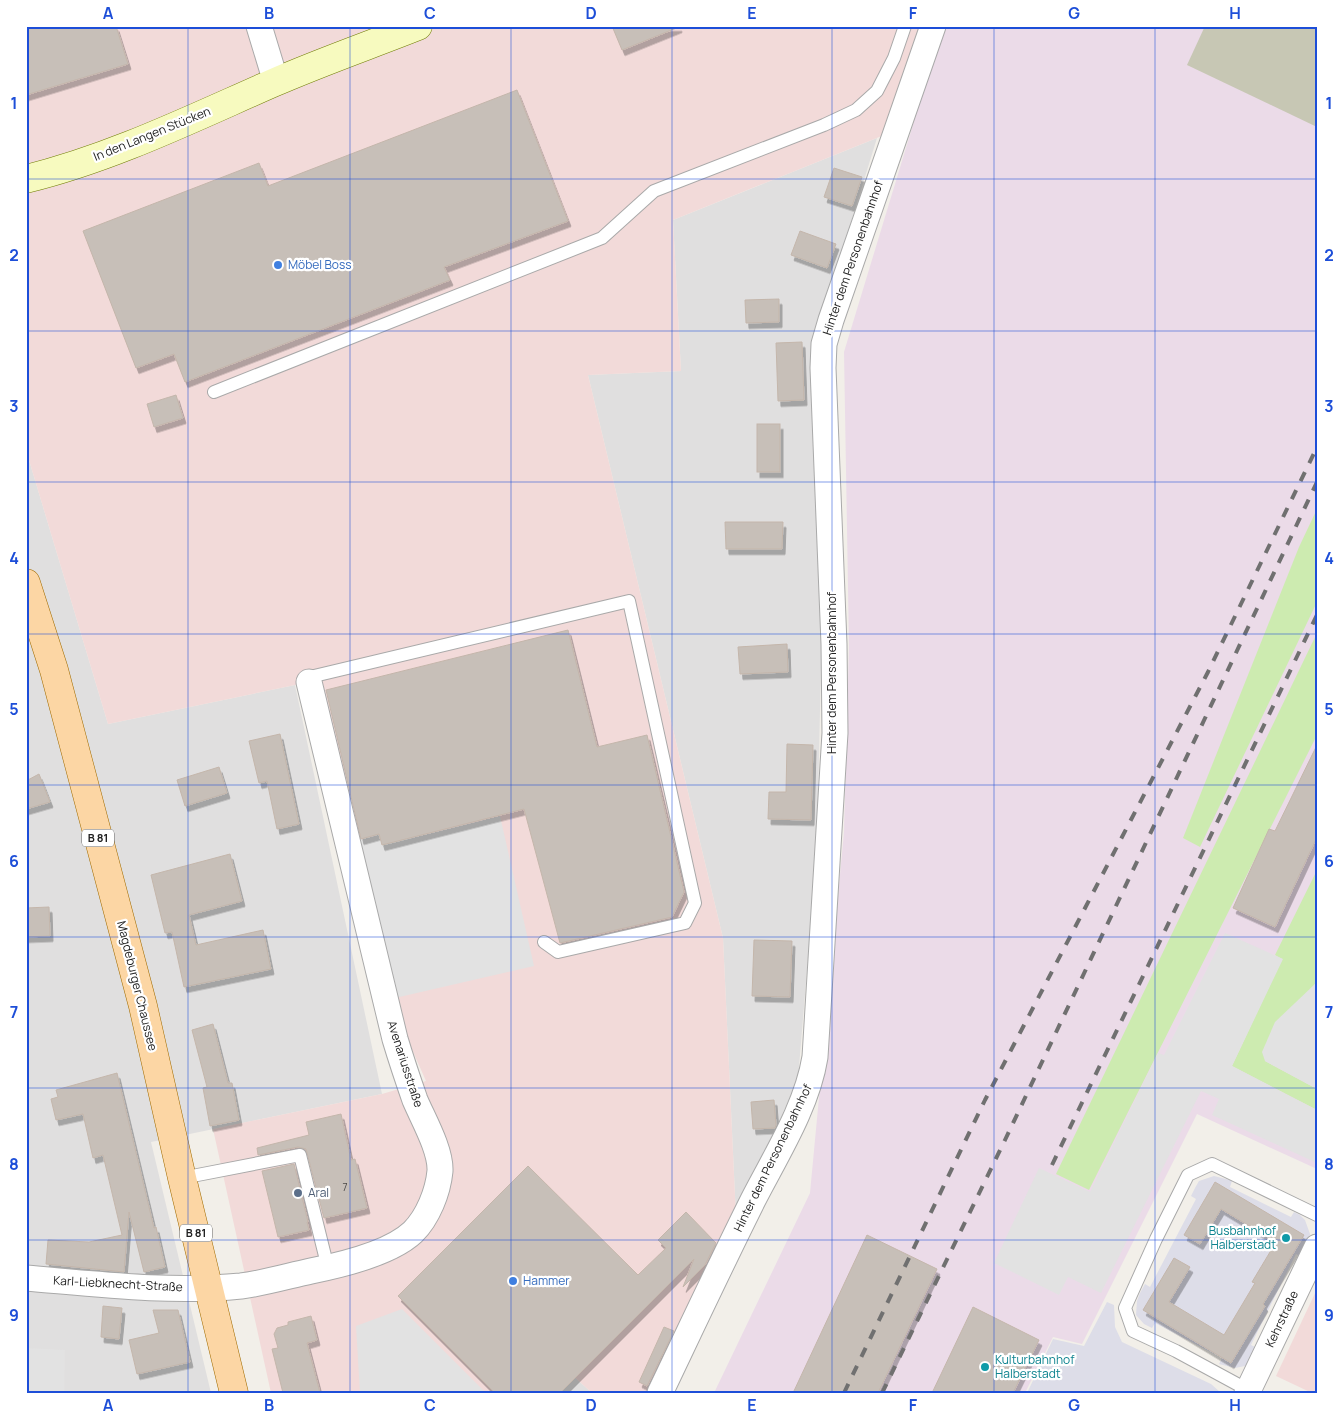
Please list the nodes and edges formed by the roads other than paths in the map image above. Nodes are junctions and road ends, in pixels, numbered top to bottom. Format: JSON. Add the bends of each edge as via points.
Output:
{"nodes":[{"id":1,"x":259,"y":26,"type":"edge"},
{"id":2,"x":418,"y":26,"type":"edge"},
{"id":3,"x":905,"y":26,"type":"edge"},
{"id":4,"x":933,"y":26,"type":"edge"},
{"id":5,"x":276,"y":82,"type":"junction"},
{"id":6,"x":26,"y":179,"type":"edge"},
{"id":7,"x":214,"y":392,"type":"dead end"},
{"id":8,"x":26,"y":583,"type":"edge"},
{"id":9,"x":308,"y":682,"type":"joint"},
{"id":10,"x":544,"y":942,"type":"dead end"},
{"id":11,"x":182,"y":1178,"type":"junction"},
{"id":12,"x":1317,"y":1216,"type":"edge"},
{"id":13,"x":1317,"y":1248,"type":"edge"},
{"id":14,"x":328,"y":1268,"type":"junction"},
{"id":15,"x":26,"y":1278,"type":"edge"},
{"id":16,"x":209,"y":1288,"type":"junction"},
{"id":17,"x":1249,"y":1392,"type":"edge"},
{"id":18,"x":234,"y":1393,"type":"edge"},
{"id":19,"x":660,"y":1393,"type":"edge"}],
"edges":[{"from":1,"to":5,"type":"street"},
{"from":2,"to":5,"type":"street","name":"In den Langen Stücken"},
{"from":3,"to":7,"type":"lane","via":[[894,58],[877,90],[856,110],[654,191],[602,238]]},
{"from":4,"to":19,"type":"street","name":"Hinter dem Personenbahnhof","via":[[824,344],[835,733],[811,1078]]},
{"from":5,"to":6,"type":"street","name":"In den Langen Stücken","via":[[131,145]]},
{"from":8,"to":11,"type":"main road","name":"Magdeburger Chaussee","number":"B 81","via":[[54,670],[140,996]]},
{"from":9,"to":10,"type":"lane","via":[[314,676],[629,601],[695,903],[685,923],[558,952]]},
{"from":9,"to":14,"type":"street","name":"Avenariusstraße","via":[[395,1039],[412,1092],[436,1149],[440,1169],[434,1197],[412,1233],[391,1246]]},
{"from":11,"to":14,"type":"lane","via":[[300,1155]]},
{"from":11,"to":16,"type":"main road","name":"Magdeburger Chaussee","number":"B 81"},
{"from":12,"to":17,"type":"lane","via":[[1212,1164],[1188,1175],[1125,1308],[1133,1331]]},
{"from":13,"to":17,"type":"street","name":"Kehrstraße"},
{"from":14,"to":16,"type":"street","name":"Avenariusstraße","via":[[243,1286]]},
{"from":15,"to":16,"type":"street","name":"Karl-Liebknecht-Straße","via":[[138,1287]]},
{"from":16,"to":18,"type":"main road","name":"Magdeburger Chaussee","number":"B 81"}]}
